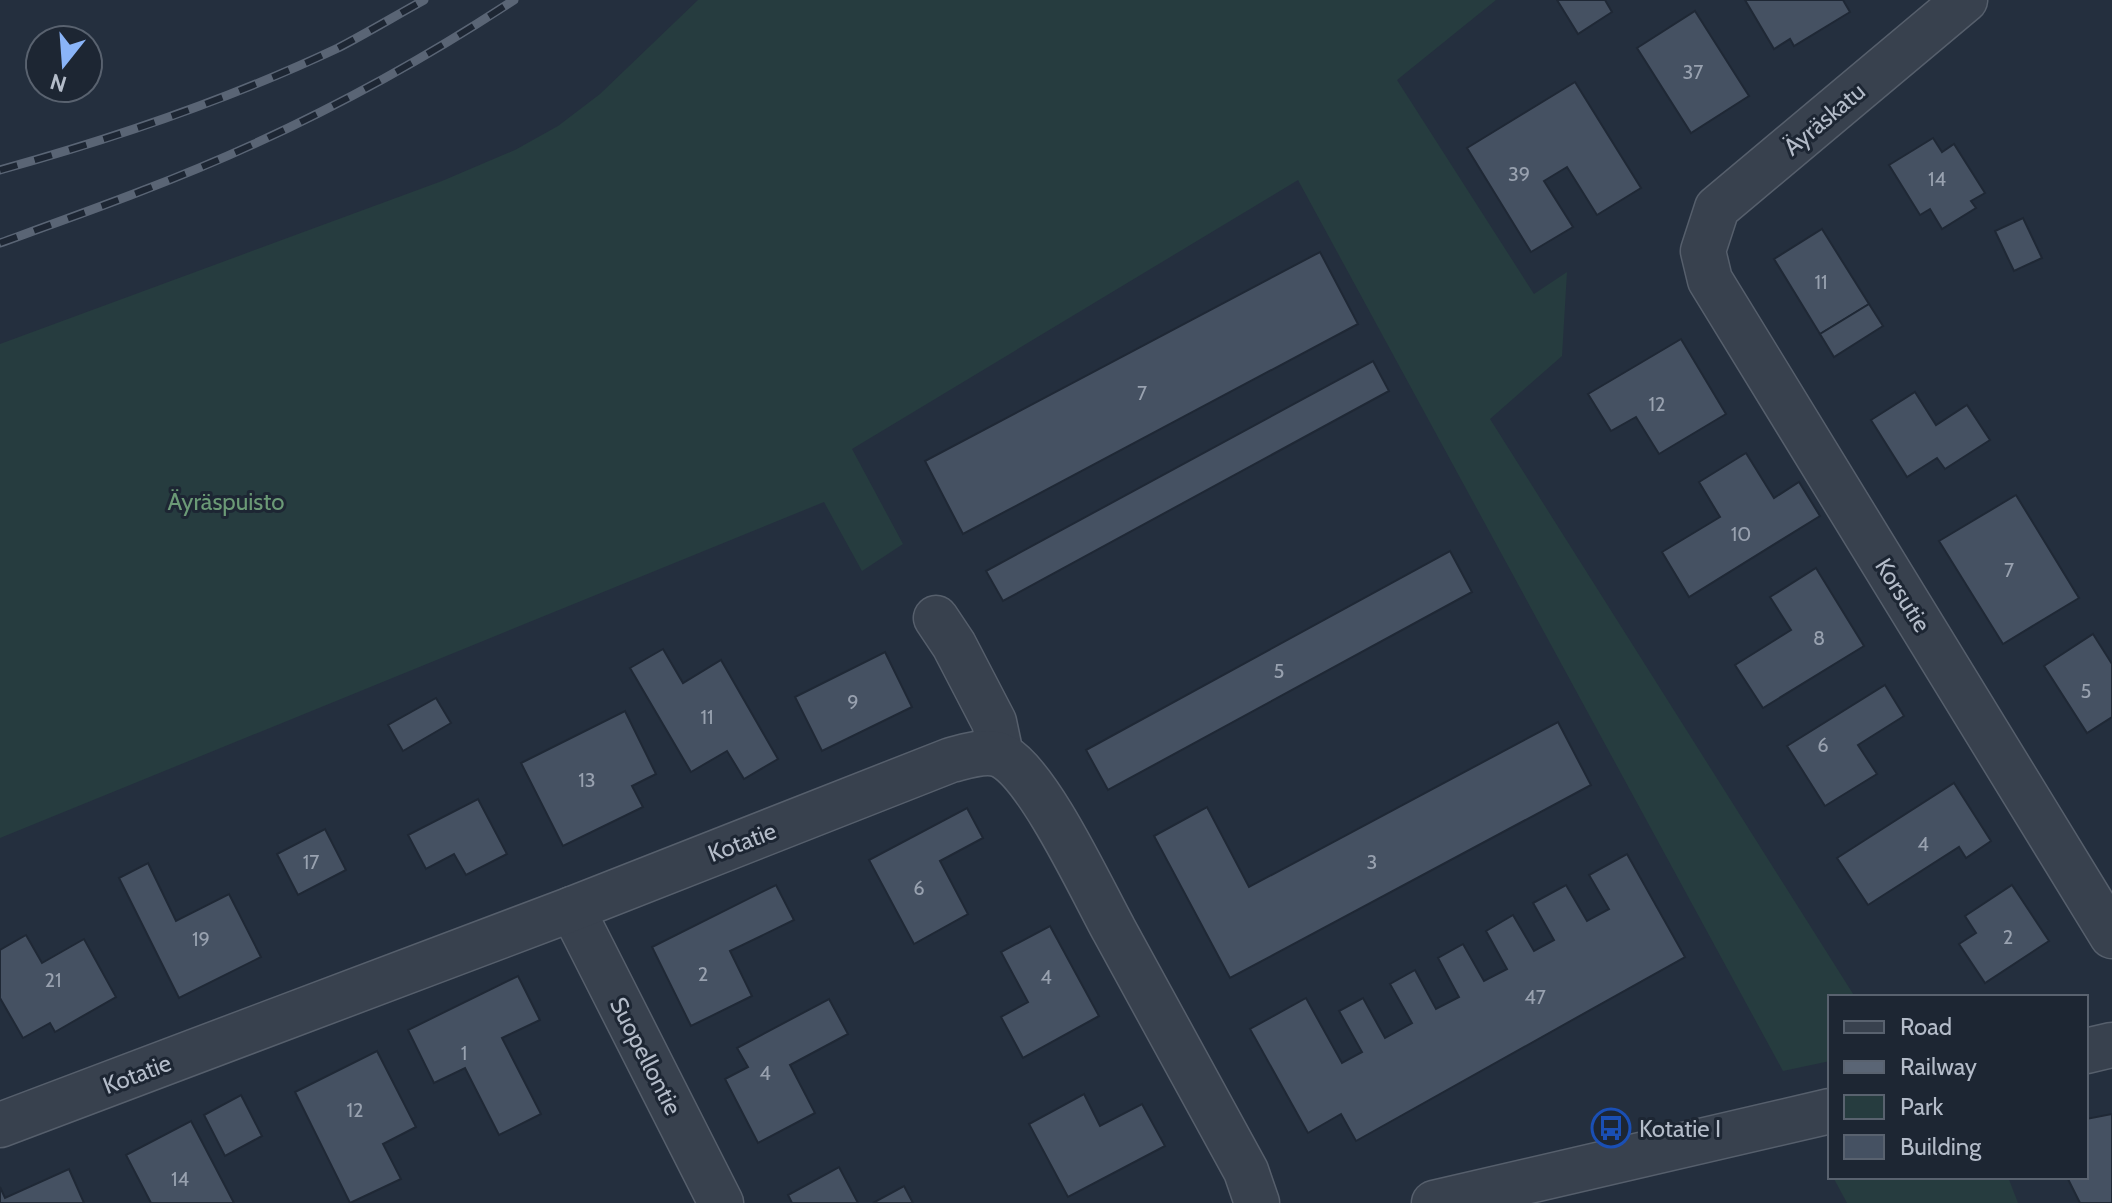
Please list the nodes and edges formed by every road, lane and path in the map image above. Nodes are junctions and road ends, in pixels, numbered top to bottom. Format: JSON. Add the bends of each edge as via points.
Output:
{"nodes":[{"id":1,"x":1965,"y":0,"type":"edge"},
{"id":2,"x":1703,"y":251,"type":"joint"},
{"id":3,"x":936,"y":618,"type":"dead end"},
{"id":4,"x":1001,"y":755,"type":"junction"},
{"id":5,"x":572,"y":909,"type":"junction"},
{"id":6,"x":2112,"y":936,"type":"edge"},
{"id":7,"x":2112,"y":1045,"type":"edge"},
{"id":8,"x":2088,"y":1051,"type":"edge"},
{"id":9,"x":1828,"y":1111,"type":"edge"},
{"id":10,"x":0,"y":1125,"type":"edge"},
{"id":11,"x":721,"y":1203,"type":"edge"},
{"id":12,"x":1257,"y":1203,"type":"edge"},
{"id":13,"x":1434,"y":1203,"type":"edge"}],
"edges":[{"from":1,"to":2,"type":"street","name":"Äyräskatu","via":[[1717,208]]},
{"from":2,"to":6,"type":"street","name":"Korsutie","via":[[1710,280]]},
{"from":3,"to":4,"type":"street","via":[[994,722]]},
{"from":4,"to":5,"type":"street","name":"Kotatie","via":[[976,753],[951,760]]},
{"from":4,"to":12,"type":"street","via":[[1031,782],[1074,856],[1246,1171]]},
{"from":5,"to":10,"type":"street","name":"Kotatie"},
{"from":5,"to":11,"type":"street","name":"Suopellontie"},
{"from":7,"to":8,"type":"street"},
{"from":9,"to":13,"type":"street"}]}
